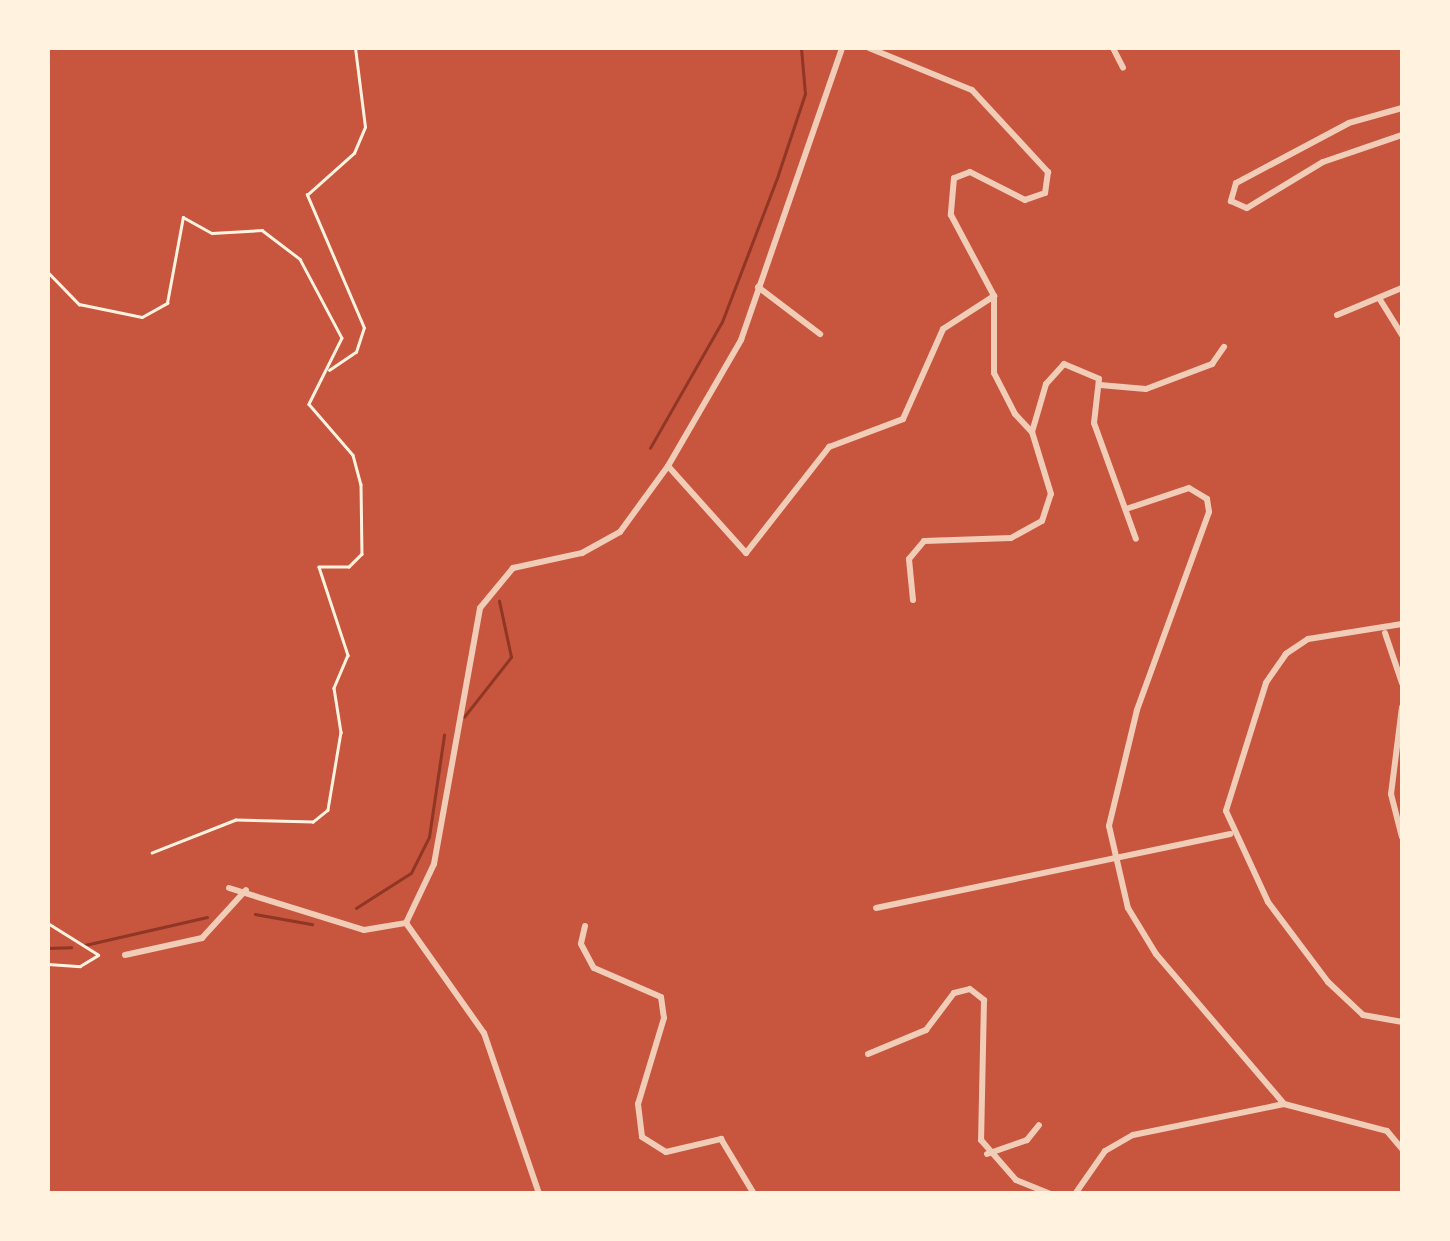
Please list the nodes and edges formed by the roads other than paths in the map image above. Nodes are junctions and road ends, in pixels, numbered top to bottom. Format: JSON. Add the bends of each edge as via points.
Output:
{"nodes":[{"id":1,"x":842,"y":48,"type":"edge"},
{"id":2,"x":868,"y":48,"type":"edge"},
{"id":3,"x":1113,"y":48,"type":"edge"},
{"id":4,"x":1123,"y":68,"type":"dead end"},
{"id":5,"x":1402,"y":108,"type":"edge"},
{"id":6,"x":1402,"y":135,"type":"edge"},
{"id":7,"x":758,"y":287,"type":"junction"},
{"id":8,"x":1402,"y":288,"type":"edge"},
{"id":9,"x":994,"y":296,"type":"junction"},
{"id":10,"x":1380,"y":298,"type":"junction"},
{"id":11,"x":1338,"y":316,"type":"dead end"},
{"id":12,"x":820,"y":334,"type":"dead end"},
{"id":13,"x":1402,"y":335,"type":"edge"},
{"id":14,"x":1224,"y":346,"type":"dead end"},
{"id":15,"x":1100,"y":385,"type":"junction"},
{"id":16,"x":1032,"y":432,"type":"junction"},
{"id":17,"x":668,"y":466,"type":"junction"},
{"id":18,"x":1126,"y":509,"type":"junction"},
{"id":19,"x":1136,"y":539,"type":"dead end"},
{"id":20,"x":913,"y":600,"type":"dead end"},
{"id":21,"x":1402,"y":624,"type":"edge"},
{"id":22,"x":1385,"y":632,"type":"junction"},
{"id":23,"x":1402,"y":684,"type":"edge"},
{"id":24,"x":1402,"y":707,"type":"edge"},
{"id":25,"x":1230,"y":834,"type":"junction"},
{"id":26,"x":1402,"y":837,"type":"edge"},
{"id":27,"x":1116,"y":862,"type":"junction"},
{"id":28,"x":229,"y":888,"type":"dead end"},
{"id":29,"x":246,"y":890,"type":"junction"},
{"id":30,"x":876,"y":908,"type":"dead end"},
{"id":31,"x":406,"y":923,"type":"junction"},
{"id":32,"x":584,"y":926,"type":"dead end"},
{"id":33,"x":125,"y":955,"type":"dead end"},
{"id":34,"x":1402,"y":1022,"type":"edge"},
{"id":35,"x":868,"y":1054,"type":"dead end"},
{"id":36,"x":1284,"y":1104,"type":"junction"},
{"id":37,"x":1039,"y":1125,"type":"dead end"},
{"id":38,"x":1402,"y":1149,"type":"edge"},
{"id":39,"x":988,"y":1154,"type":"junction"},
{"id":40,"x":539,"y":1194,"type":"edge"},
{"id":41,"x":754,"y":1194,"type":"edge"},
{"id":42,"x":1050,"y":1194,"type":"edge"},
{"id":43,"x":1074,"y":1194,"type":"edge"}],
"edges":[{"from":1,"to":7,"type":"street"},
{"from":2,"to":9,"type":"street","via":[[972,90],[1048,172],[1045,193],[1026,200],[970,172],[946,195]]},
{"from":3,"to":4,"type":"street"},
{"from":5,"to":6,"type":"street","via":[[1350,122],[1236,183],[1232,202],[1247,208],[1324,162]]},
{"from":7,"to":12,"type":"street"},
{"from":7,"to":17,"type":"street","via":[[741,340]]},
{"from":8,"to":10,"type":"street"},
{"from":9,"to":16,"type":"street","via":[[994,373]]},
{"from":9,"to":17,"type":"street","via":[[943,328],[902,419],[829,447],[746,553]]},
{"from":10,"to":11,"type":"street"},
{"from":10,"to":13,"type":"street"},
{"from":14,"to":15,"type":"street","via":[[1212,364],[1146,389]]},
{"from":15,"to":16,"type":"street","via":[[1082,365],[1058,367]]},
{"from":15,"to":18,"type":"street","via":[[1094,423]]},
{"from":16,"to":20,"type":"street","via":[[1050,494],[1042,521],[1011,538],[924,541],[909,559]]},
{"from":17,"to":31,"type":"street","via":[[620,532],[582,552],[526,562],[495,583],[467,643],[434,864]]},
{"from":18,"to":19,"type":"street"},
{"from":18,"to":27,"type":"street","via":[[1188,488],[1207,499],[1209,512],[1137,710],[1109,826]]},
{"from":21,"to":22,"type":"street"},
{"from":22,"to":23,"type":"street"},
{"from":22,"to":25,"type":"street","via":[[1308,639],[1274,667],[1228,792]]},
{"from":24,"to":26,"type":"street","via":[[1391,794]]},
{"from":25,"to":27,"type":"street"},
{"from":25,"to":34,"type":"street","via":[[1268,902],[1348,1004]]},
{"from":27,"to":30,"type":"street"},
{"from":27,"to":36,"type":"street","via":[[1128,908],[1156,954]]},
{"from":28,"to":29,"type":"street"},
{"from":29,"to":31,"type":"street","via":[[364,930]]},
{"from":29,"to":33,"type":"street","via":[[213,930],[190,944]]},
{"from":31,"to":40,"type":"street","via":[[484,1033]]},
{"from":32,"to":41,"type":"street","via":[[581,944],[594,968],[661,997],[664,1018],[638,1104],[642,1137],[666,1152],[720,1139]]},
{"from":35,"to":39,"type":"street","via":[[926,1030],[954,993],[970,989],[984,1000],[978,1119]]},
{"from":36,"to":38,"type":"street","via":[[1387,1131]]},
{"from":36,"to":43,"type":"street","via":[[1134,1134],[1105,1151]]},
{"from":37,"to":39,"type":"street","via":[[1028,1140]]},
{"from":39,"to":42,"type":"street","via":[[1016,1180]]}]}
